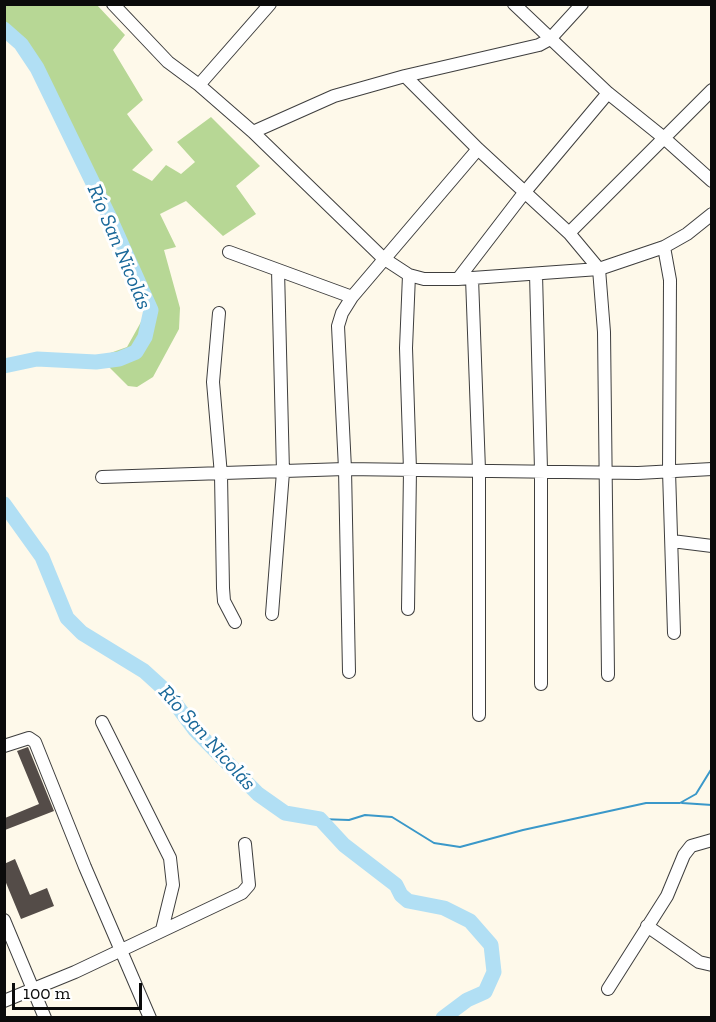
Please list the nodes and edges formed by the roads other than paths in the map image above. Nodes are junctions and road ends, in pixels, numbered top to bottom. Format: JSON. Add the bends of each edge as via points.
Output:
{"nodes":[{"id":1,"x":113,"y":4,"type":"edge"},
{"id":2,"x":270,"y":4,"type":"edge"},
{"id":3,"x":514,"y":4,"type":"edge"},
{"id":4,"x":579,"y":6,"type":"edge"},
{"id":5,"x":550,"y":39,"type":"junction"},
{"id":6,"x":405,"y":76,"type":"junction"},
{"id":7,"x":199,"y":85,"type":"junction"},
{"id":8,"x":711,"y":90,"type":"edge"},
{"id":9,"x":608,"y":93,"type":"junction"},
{"id":10,"x":253,"y":132,"type":"junction"},
{"id":11,"x":664,"y":138,"type":"junction"},
{"id":12,"x":478,"y":149,"type":"junction"},
{"id":13,"x":711,"y":181,"type":"edge"},
{"id":14,"x":524,"y":193,"type":"junction"},
{"id":15,"x":711,"y":214,"type":"edge"},
{"id":16,"x":569,"y":233,"type":"junction"},
{"id":17,"x":664,"y":248,"type":"junction"},
{"id":18,"x":229,"y":252,"type":"dead end"},
{"id":19,"x":384,"y":258,"type":"junction"},
{"id":20,"x":599,"y":269,"type":"junction"},
{"id":21,"x":278,"y":270,"type":"junction"},
{"id":22,"x":536,"y":274,"type":"junction"},
{"id":23,"x":409,"y":275,"type":"junction"},
{"id":24,"x":472,"y":278,"type":"junction"},
{"id":25,"x":458,"y":279,"type":"junction"},
{"id":26,"x":352,"y":297,"type":"junction"},
{"id":27,"x":219,"y":313,"type":"dead end"},
{"id":28,"x":345,"y":469,"type":"junction"},
{"id":29,"x":711,"y":469,"type":"edge"},
{"id":30,"x":410,"y":470,"type":"junction"},
{"id":31,"x":479,"y":470,"type":"junction"},
{"id":32,"x":541,"y":470,"type":"junction"},
{"id":33,"x":669,"y":471,"type":"junction"},
{"id":34,"x":283,"y":472,"type":"junction"},
{"id":35,"x":605,"y":472,"type":"junction"},
{"id":36,"x":221,"y":474,"type":"junction"},
{"id":37,"x":102,"y":477,"type":"dead end"},
{"id":38,"x":672,"y":541,"type":"junction"},
{"id":39,"x":711,"y":546,"type":"edge"},
{"id":40,"x":408,"y":609,"type":"dead end"},
{"id":41,"x":272,"y":614,"type":"dead end"},
{"id":42,"x":235,"y":622,"type":"dead end"},
{"id":43,"x":674,"y":633,"type":"dead end"},
{"id":44,"x":349,"y":672,"type":"dead end"},
{"id":45,"x":608,"y":675,"type":"dead end"},
{"id":46,"x":541,"y":684,"type":"dead end"},
{"id":47,"x":479,"y":715,"type":"dead end"},
{"id":48,"x":102,"y":722,"type":"dead end"},
{"id":49,"x":4,"y":746,"type":"edge"},
{"id":50,"x":711,"y":840,"type":"edge"},
{"id":51,"x":244,"y":844,"type":"dead end"},
{"id":52,"x":4,"y":920,"type":"edge"},
{"id":53,"x":647,"y":926,"type":"junction"},
{"id":54,"x":162,"y":930,"type":"junction"},
{"id":55,"x":122,"y":950,"type":"junction"},
{"id":56,"x":711,"y":965,"type":"edge"},
{"id":57,"x":33,"y":989,"type":"junction"},
{"id":58,"x":608,"y":989,"type":"dead end"},
{"id":59,"x":4,"y":1001,"type":"edge"},
{"id":60,"x":45,"y":1017,"type":"edge"},
{"id":61,"x":150,"y":1017,"type":"edge"}],
"edges":[{"from":1,"to":7,"type":"street","via":[[168,62]]},
{"from":2,"to":7,"type":"street"},
{"from":3,"to":5,"type":"street"},
{"from":4,"to":5,"type":"street"},
{"from":5,"to":6,"type":"street","via":[[508,54]]},
{"from":5,"to":9,"type":"street"},
{"from":6,"to":10,"type":"street","via":[[334,96]]},
{"from":6,"to":12,"type":"street"},
{"from":7,"to":10,"type":"street"},
{"from":8,"to":11,"type":"street"},
{"from":9,"to":11,"type":"street"},
{"from":9,"to":14,"type":"street"},
{"from":10,"to":19,"type":"street"},
{"from":11,"to":13,"type":"street"},
{"from":11,"to":16,"type":"street"},
{"from":12,"to":14,"type":"street"},
{"from":12,"to":19,"type":"street"},
{"from":14,"to":16,"type":"street"},
{"from":14,"to":25,"type":"street"},
{"from":15,"to":17,"type":"street"},
{"from":16,"to":20,"type":"street"},
{"from":17,"to":20,"type":"street"},
{"from":17,"to":33,"type":"street","via":[[670,280]]},
{"from":18,"to":21,"type":"street"},
{"from":19,"to":23,"type":"street"},
{"from":19,"to":26,"type":"street"},
{"from":20,"to":22,"type":"street"},
{"from":20,"to":35,"type":"street","via":[[604,332]]},
{"from":21,"to":26,"type":"street"},
{"from":21,"to":34,"type":"street"},
{"from":22,"to":24,"type":"street"},
{"from":22,"to":32,"type":"street"},
{"from":23,"to":25,"type":"street"},
{"from":23,"to":30,"type":"street","via":[[406,348]]},
{"from":24,"to":25,"type":"street"},
{"from":24,"to":31,"type":"street"},
{"from":26,"to":28,"type":"street","via":[[342,313],[337,338]]},
{"from":27,"to":36,"type":"street","via":[[213,382]]},
{"from":28,"to":30,"type":"street"},
{"from":28,"to":34,"type":"street"},
{"from":28,"to":44,"type":"street"},
{"from":29,"to":33,"type":"street"},
{"from":30,"to":31,"type":"street"},
{"from":30,"to":40,"type":"street"},
{"from":31,"to":32,"type":"street"},
{"from":31,"to":47,"type":"street"},
{"from":32,"to":35,"type":"street"},
{"from":32,"to":46,"type":"street"},
{"from":33,"to":35,"type":"street"},
{"from":33,"to":38,"type":"street"},
{"from":34,"to":36,"type":"street"},
{"from":34,"to":41,"type":"street"},
{"from":35,"to":45,"type":"street"},
{"from":36,"to":37,"type":"street"},
{"from":36,"to":42,"type":"street","via":[[224,596]]},
{"from":38,"to":39,"type":"street"},
{"from":38,"to":43,"type":"street"},
{"from":48,"to":54,"type":"street","via":[[170,858],[173,885]]},
{"from":49,"to":55,"type":"street","via":[[33,738]]},
{"from":50,"to":53,"type":"street","via":[[691,846],[684,855],[667,896]]},
{"from":51,"to":54,"type":"street","via":[[248,889]]},
{"from":52,"to":57,"type":"street"},
{"from":53,"to":56,"type":"street","via":[[699,962]]},
{"from":53,"to":58,"type":"street"},
{"from":54,"to":55,"type":"street"},
{"from":55,"to":57,"type":"street"},
{"from":55,"to":61,"type":"street"},
{"from":57,"to":59,"type":"street"},
{"from":57,"to":60,"type":"street"}]}
